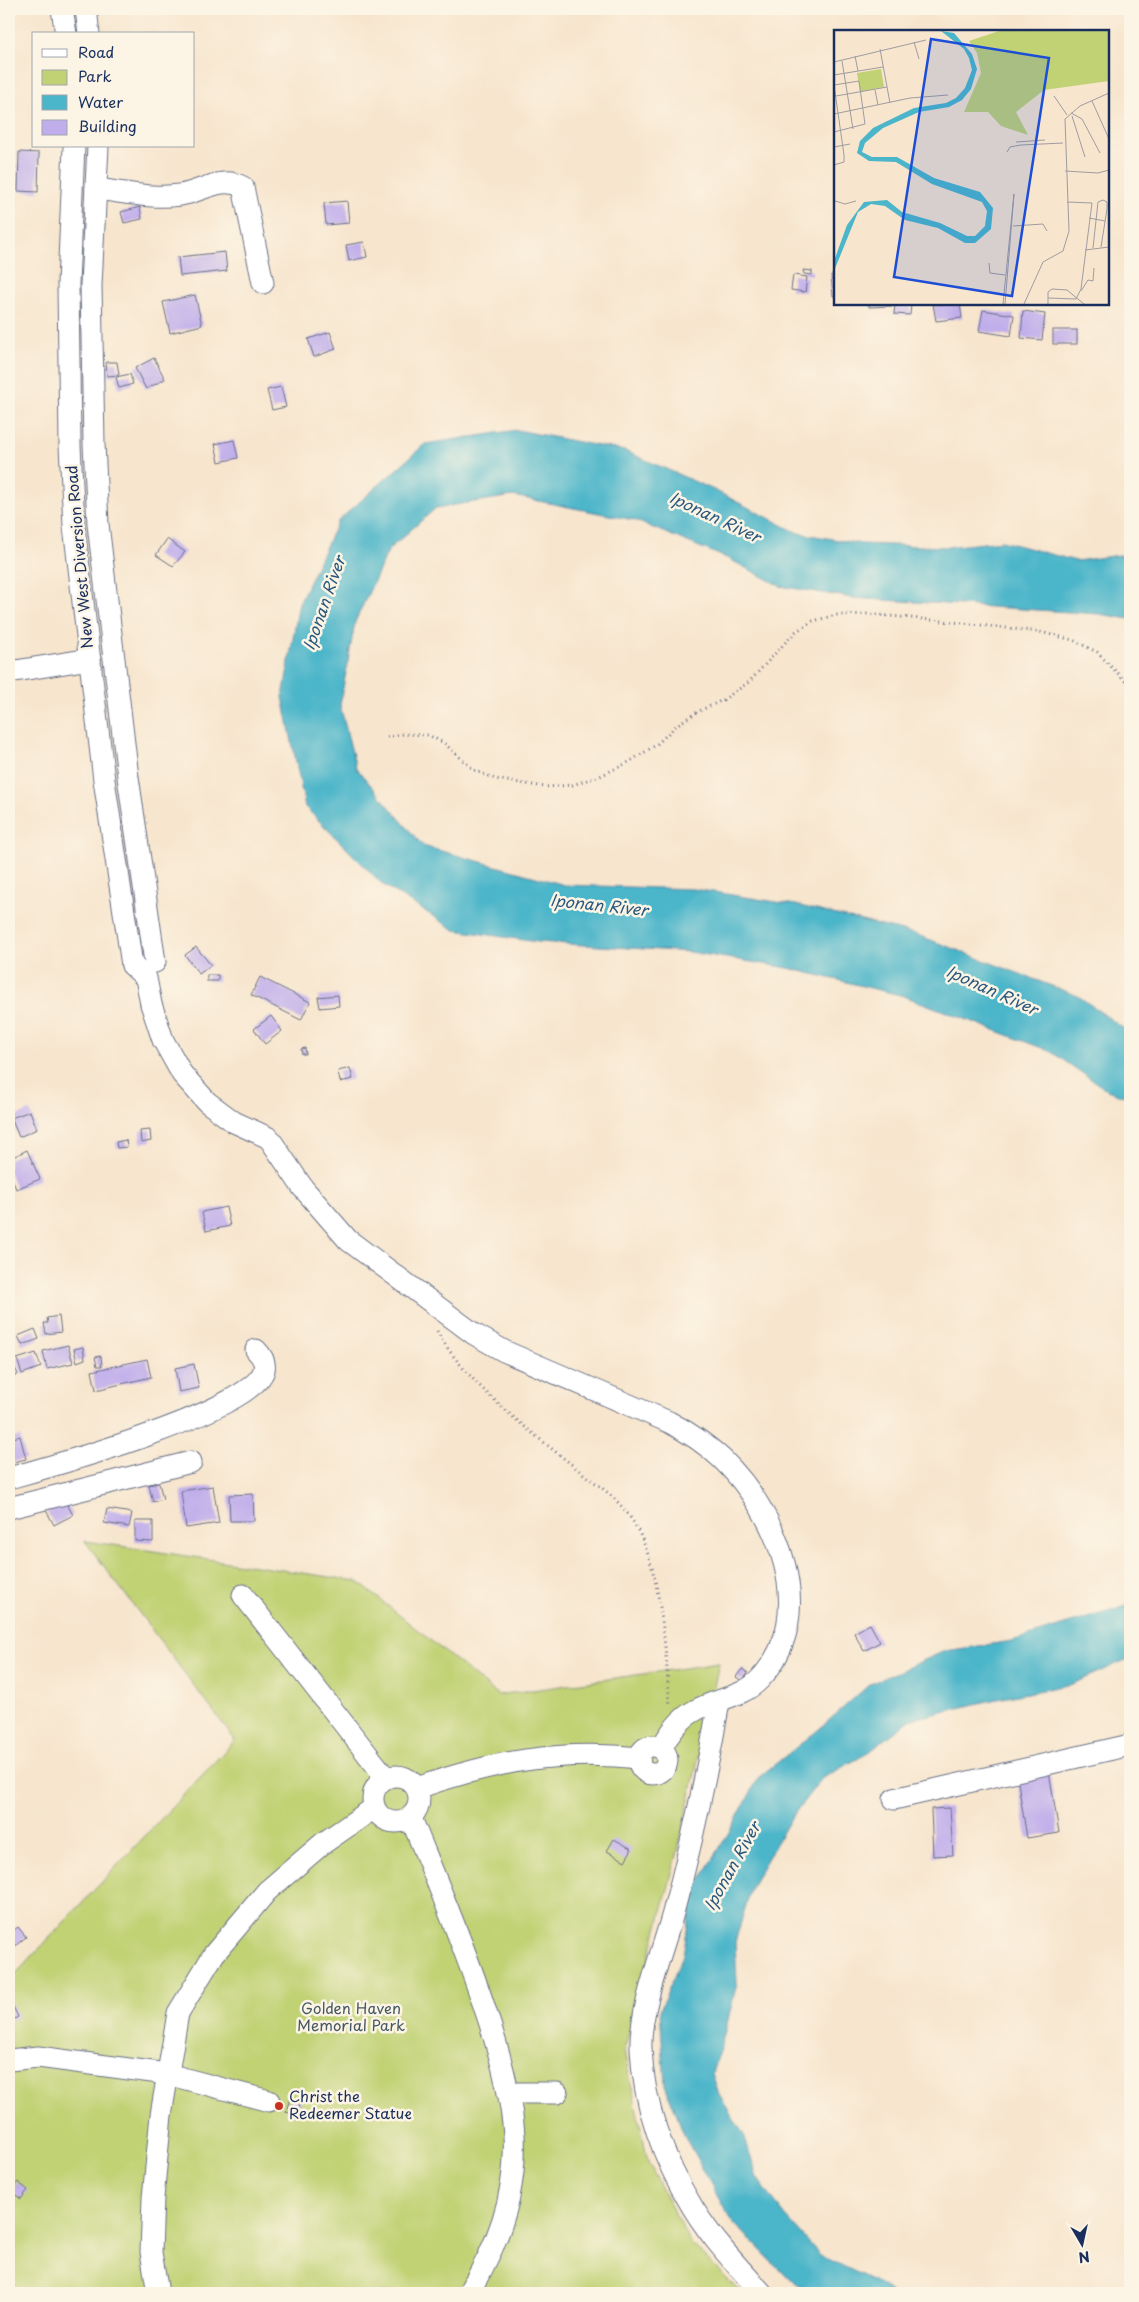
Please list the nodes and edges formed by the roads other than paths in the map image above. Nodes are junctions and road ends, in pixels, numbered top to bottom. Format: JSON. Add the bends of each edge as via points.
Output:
{"nodes":[{"id":1,"x":62,"y":9,"type":"edge"},
{"id":2,"x":86,"y":9,"type":"edge"},
{"id":3,"x":66,"y":32,"type":"edge"},
{"id":4,"x":90,"y":32,"type":"edge"},
{"id":5,"x":74,"y":148,"type":"edge"},
{"id":6,"x":98,"y":148,"type":"edge"},
{"id":7,"x":96,"y":189,"type":"junction"},
{"id":8,"x":263,"y":283,"type":"dead end"},
{"id":9,"x":90,"y":659,"type":"junction"},
{"id":10,"x":9,"y":672,"type":"edge"},
{"id":11,"x":144,"y":968,"type":"junction"},
{"id":12,"x":256,"y":1350,"type":"dead end"},
{"id":13,"x":190,"y":1462,"type":"dead end"},
{"id":14,"x":9,"y":1478,"type":"edge"},
{"id":15,"x":9,"y":1508,"type":"edge"},
{"id":16,"x":243,"y":1595,"type":"dead end"},
{"id":17,"x":719,"y":1702,"type":"junction"},
{"id":18,"x":1130,"y":1745,"type":"edge"},
{"id":19,"x":386,"y":1778,"type":"junction"},
{"id":20,"x":417,"y":1788,"type":"junction"},
{"id":21,"x":894,"y":1798,"type":"dead end"},
{"id":22,"x":374,"y":1808,"type":"junction"},
{"id":23,"x":410,"y":1818,"type":"junction"},
{"id":24,"x":9,"y":2060,"type":"edge"},
{"id":25,"x":168,"y":2074,"type":"junction"},
{"id":26,"x":508,"y":2093,"type":"junction"},
{"id":27,"x":557,"y":2093,"type":"dead end"},
{"id":28,"x":269,"y":2101,"type":"dead end"},
{"id":29,"x":471,"y":2292,"type":"edge"},
{"id":30,"x":158,"y":2293,"type":"edge"},
{"id":31,"x":762,"y":2293,"type":"edge"}],
"edges":[{"from":1,"to":3,"type":"street"},
{"from":2,"to":4,"type":"street"},
{"from":5,"to":9,"type":"street","name":"New West Diversion Road","via":[[68,284],[70,445],[74,526]]},
{"from":6,"to":7,"type":"street","name":"New West Diversion Road"},
{"from":7,"to":8,"type":"street","via":[[163,196],[181,195],[223,182],[234,182],[243,187]]},
{"from":7,"to":11,"type":"street","name":"New West Diversion Road","via":[[92,350],[98,524],[128,777]]},
{"from":9,"to":10,"type":"street"},
{"from":9,"to":11,"type":"street","name":"New West Diversion Road","via":[[104,780]]},
{"from":11,"to":17,"type":"street","via":[[163,1040],[182,1074],[208,1102],[234,1122],[269,1138],[303,1188],[348,1240],[474,1334],[504,1351],[670,1422],[694,1436],[722,1459],[751,1492],[786,1564],[790,1607],[786,1632],[776,1660],[753,1685],[739,1695]]},
{"from":12,"to":14,"type":"street","via":[[264,1362],[262,1375],[239,1396],[212,1411],[97,1452]]},
{"from":13,"to":15,"type":"street"},
{"from":16,"to":19,"type":"street"},
{"from":17,"to":20,"type":"street","via":[[682,1720],[661,1748],[648,1748],[640,1758],[538,1757],[469,1772]]},
{"from":17,"to":31,"type":"street","via":[[693,1840],[645,2011],[640,2046],[644,2088],[657,2133],[680,2183],[718,2243]]},
{"from":18,"to":21,"type":"street"},
{"from":19,"to":20,"type":"street","via":[[407,1779]]},
{"from":19,"to":22,"type":"street","via":[[376,1787],[372,1800]]},
{"from":20,"to":23,"type":"street","via":[[420,1801]]},
{"from":22,"to":23,"type":"street","via":[[390,1822],[404,1822]]},
{"from":22,"to":25,"type":"street","via":[[322,1844],[268,1891],[214,1954],[178,2013]]},
{"from":23,"to":26,"type":"street","via":[[477,1984]]},
{"from":24,"to":25,"type":"street","via":[[38,2057]]},
{"from":25,"to":28,"type":"street"},
{"from":25,"to":30,"type":"street","via":[[153,2198],[151,2252]]},
{"from":26,"to":27,"type":"street"},
{"from":26,"to":29,"type":"street","via":[[514,2136],[511,2185],[500,2234]]}]}
